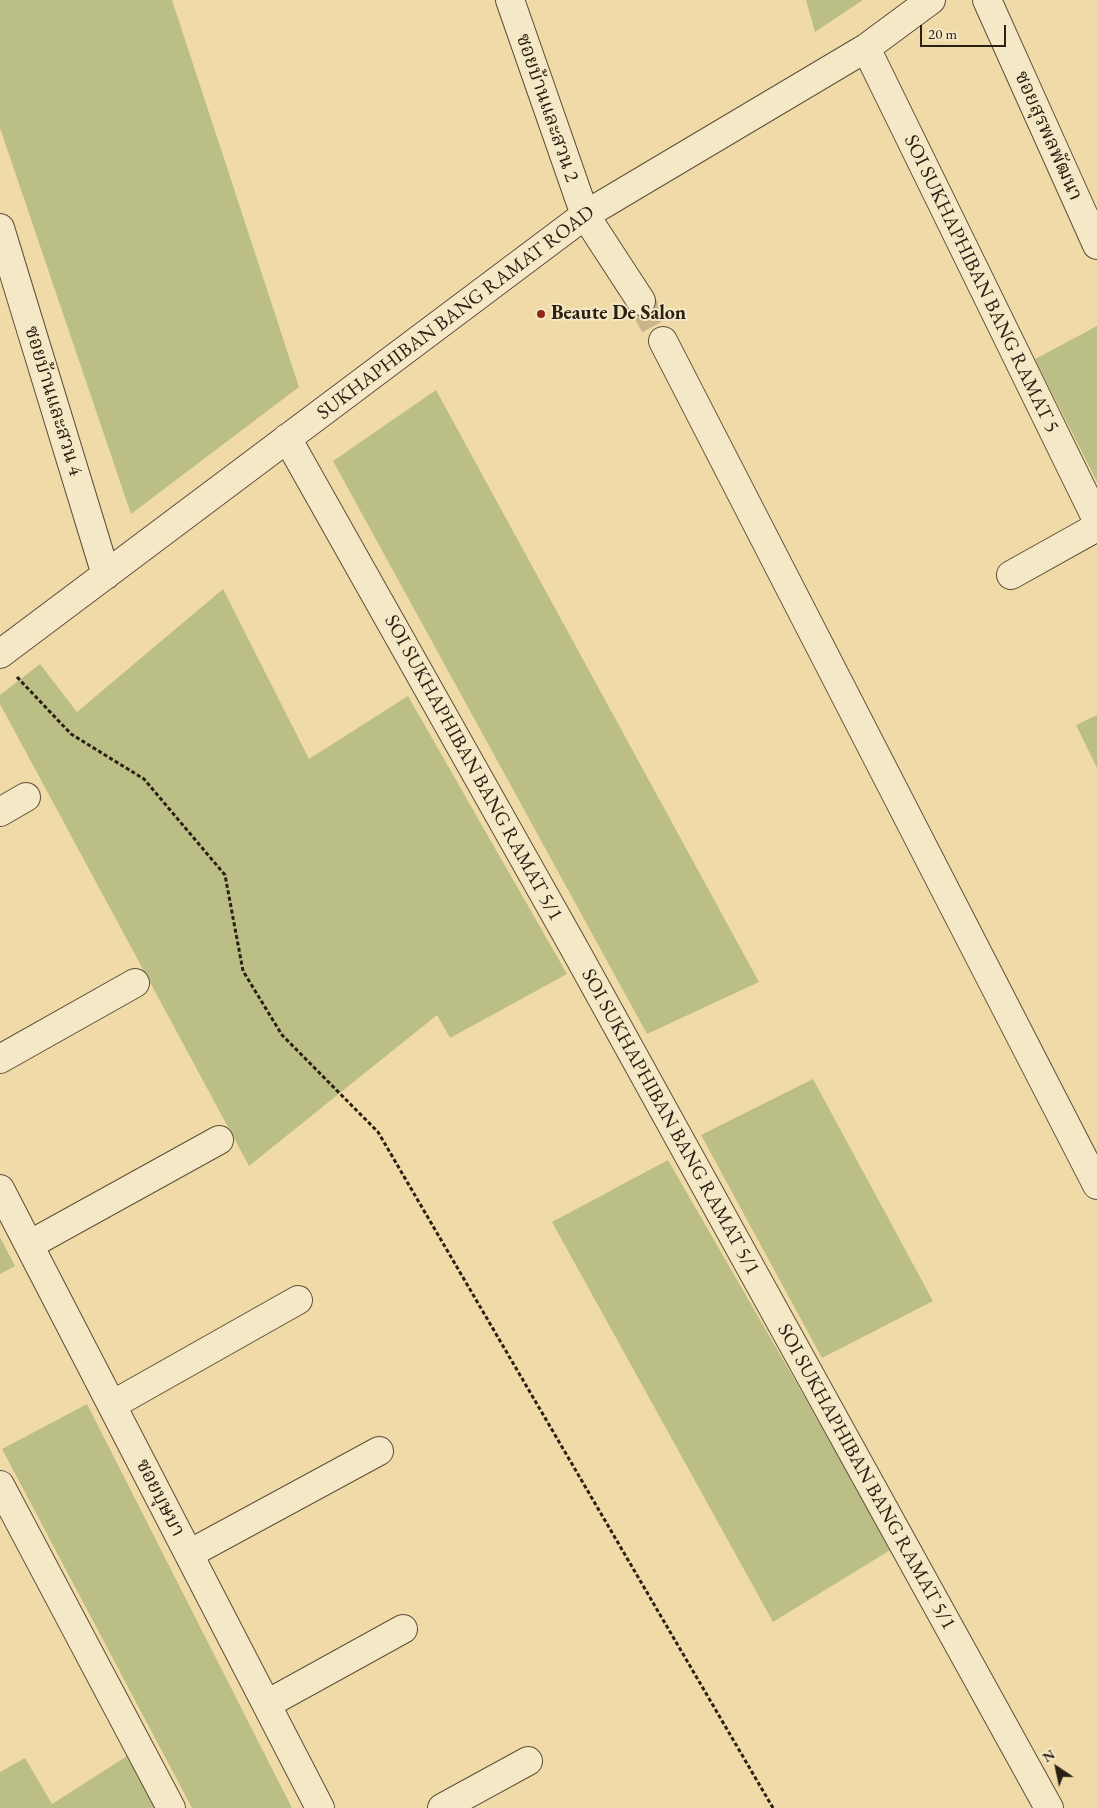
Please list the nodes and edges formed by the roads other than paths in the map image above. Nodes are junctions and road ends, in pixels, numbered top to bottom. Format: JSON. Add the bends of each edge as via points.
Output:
{"nodes":[{"id":1,"x":510,"y":0,"type":"edge"},
{"id":2,"x":931,"y":0,"type":"edge"},
{"id":3,"x":987,"y":0,"type":"edge"},
{"id":4,"x":866,"y":48,"type":"junction"},
{"id":5,"x":585,"y":215,"type":"junction"},
{"id":6,"x":0,"y":228,"type":"edge"},
{"id":7,"x":1097,"y":244,"type":"edge"},
{"id":8,"x":641,"y":301,"type":"tunnel mouth"},
{"id":9,"x":663,"y":340,"type":"tunnel mouth"},
{"id":10,"x":287,"y":438,"type":"junction"},
{"id":11,"x":1097,"y":520,"type":"edge"},
{"id":12,"x":1097,"y":527,"type":"edge"},
{"id":13,"x":106,"y":575,"type":"junction"},
{"id":14,"x":1011,"y":576,"type":"dead end"},
{"id":15,"x":5,"y":662,"type":"edge"},
{"id":16,"x":26,"y":797,"type":"dead end"},
{"id":17,"x":0,"y":812,"type":"edge"},
{"id":18,"x":135,"y":983,"type":"dead end"},
{"id":19,"x":0,"y":1059,"type":"edge"},
{"id":20,"x":219,"y":1140,"type":"dead end"},
{"id":21,"x":1097,"y":1185,"type":"edge"},
{"id":22,"x":0,"y":1189,"type":"edge"},
{"id":23,"x":29,"y":1246,"type":"junction"},
{"id":24,"x":298,"y":1300,"type":"dead end"},
{"id":25,"x":112,"y":1405,"type":"junction"},
{"id":26,"x":379,"y":1451,"type":"dead end"},
{"id":27,"x":0,"y":1485,"type":"edge"},
{"id":28,"x":189,"y":1554,"type":"junction"},
{"id":29,"x":403,"y":1629,"type":"dead end"},
{"id":30,"x":267,"y":1704,"type":"junction"},
{"id":31,"x":528,"y":1761,"type":"dead end"},
{"id":32,"x":171,"y":1808,"type":"edge"},
{"id":33,"x":320,"y":1808,"type":"edge"},
{"id":34,"x":442,"y":1808,"type":"edge"},
{"id":35,"x":1050,"y":1808,"type":"edge"}],
"edges":[{"from":1,"to":5,"type":"street","name":"ซอยบ้านและสวน 2"},
{"from":2,"to":4,"type":"street","name":"SUKHAPHIBAN BANG RAMAT ROAD"},
{"from":3,"to":7,"type":"street","name":"ซอยสุรพลพัฒนา"},
{"from":4,"to":5,"type":"street","name":"SUKHAPHIBAN BANG RAMAT ROAD"},
{"from":4,"to":11,"type":"street","name":"SOI SUKHAPHIBAN BANG RAMAT 5"},
{"from":5,"to":8,"type":"street","name":"ซอยบ้านและสวน 2"},
{"from":5,"to":10,"type":"street","name":"SUKHAPHIBAN BANG RAMAT ROAD"},
{"from":6,"to":13,"type":"street","name":"ซอยบ้านและสวน 4"},
{"from":9,"to":21,"type":"street"},
{"from":10,"to":13,"type":"street","name":"SUKHAPHIBAN BANG RAMAT ROAD"},
{"from":10,"to":35,"type":"street","name":"SOI SUKHAPHIBAN BANG RAMAT 5/1","via":[[573,946]]},
{"from":12,"to":14,"type":"street"},
{"from":13,"to":15,"type":"street","name":"SUKHAPHIBAN BANG RAMAT ROAD"},
{"from":16,"to":17,"type":"street"},
{"from":18,"to":19,"type":"street"},
{"from":20,"to":23,"type":"street"},
{"from":22,"to":23,"type":"street","name":"ซอยบุษบา"},
{"from":23,"to":25,"type":"street","name":"ซอยบุษบา"},
{"from":24,"to":25,"type":"street"},
{"from":25,"to":28,"type":"street","name":"ซอยบุษบา"},
{"from":26,"to":28,"type":"street"},
{"from":27,"to":32,"type":"street"},
{"from":28,"to":30,"type":"street","name":"ซอยบุษบา"},
{"from":29,"to":30,"type":"street"},
{"from":30,"to":33,"type":"street","name":"ซอยบุษบา"},
{"from":31,"to":34,"type":"street"}]}
